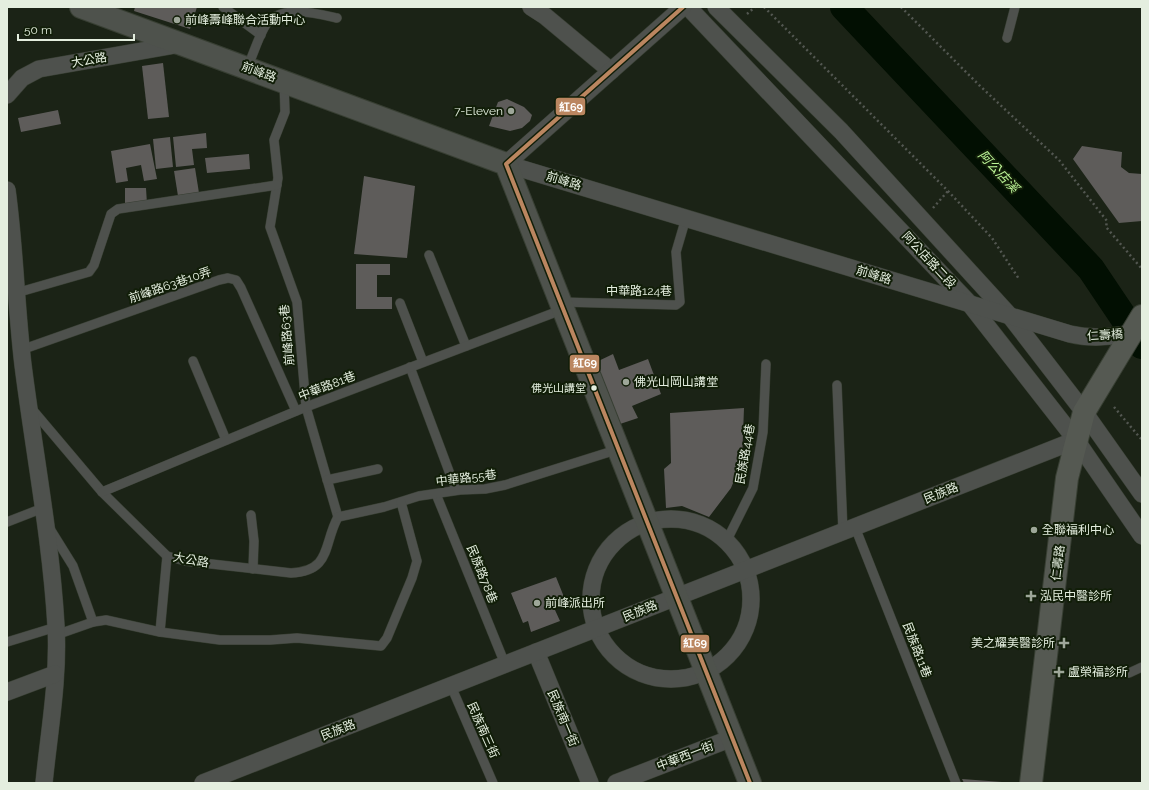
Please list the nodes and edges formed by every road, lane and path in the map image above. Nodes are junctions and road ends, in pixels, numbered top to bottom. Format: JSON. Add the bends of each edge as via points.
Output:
{"nodes":[{"id":1,"x":81,"y":7,"type":"edge"},
{"id":2,"x":223,"y":7,"type":"edge"},
{"id":3,"x":531,"y":7,"type":"edge"},
{"id":4,"x":683,"y":7,"type":"edge"},
{"id":5,"x":688,"y":7,"type":"edge"},
{"id":6,"x":716,"y":7,"type":"edge"},
{"id":7,"x":755,"y":7,"type":"edge"},
{"id":8,"x":764,"y":7,"type":"edge"},
{"id":9,"x":901,"y":7,"type":"edge"},
{"id":10,"x":1015,"y":7,"type":"edge"},
{"id":11,"x":302,"y":9,"type":"edge"},
{"id":12,"x":747,"y":14,"type":"dead end"},
{"id":13,"x":337,"y":18,"type":"dead end"},
{"id":14,"x":261,"y":36,"type":"junction"},
{"id":15,"x":1007,"y":38,"type":"dead end"},
{"id":16,"x":181,"y":44,"type":"junction"},
{"id":17,"x":247,"y":68,"type":"junction"},
{"id":18,"x":611,"y":71,"type":"junction"},
{"id":19,"x":284,"y":82,"type":"junction"},
{"id":20,"x":7,"y":95,"type":"edge"},
{"id":21,"x":842,"y":131,"type":"junction"},
{"id":22,"x":824,"y":149,"type":"junction"},
{"id":23,"x":506,"y":164,"type":"junction"},
{"id":24,"x":277,"y":186,"type":"junction"},
{"id":25,"x":7,"y":190,"type":"edge"},
{"id":26,"x":948,"y":191,"type":"junction"},
{"id":27,"x":932,"y":209,"type":"dead end"},
{"id":28,"x":686,"y":218,"type":"junction"},
{"id":29,"x":429,"y":255,"type":"dead end"},
{"id":30,"x":1142,"y":269,"type":"edge"},
{"id":31,"x":11,"y":275,"type":"edge"},
{"id":32,"x":1019,"y":279,"type":"dead end"},
{"id":33,"x":16,"y":293,"type":"junction"},
{"id":34,"x":400,"y":303,"type":"dead end"},
{"id":35,"x":969,"y":303,"type":"junction"},
{"id":36,"x":562,"y":306,"type":"junction"},
{"id":37,"x":1010,"y":316,"type":"junction"},
{"id":38,"x":12,"y":318,"type":"edge"},
{"id":39,"x":1137,"y":324,"type":"edge"},
{"id":40,"x":1056,"y":330,"type":"joint"},
{"id":41,"x":466,"y":346,"type":"junction"},
{"id":42,"x":21,"y":350,"type":"junction"},
{"id":43,"x":193,"y":361,"type":"dead end"},
{"id":44,"x":423,"y":362,"type":"junction"},
{"id":45,"x":766,"y":364,"type":"dead end"},
{"id":46,"x":410,"y":368,"type":"junction"},
{"id":47,"x":1105,"y":375,"type":"joint"},
{"id":48,"x":837,"y":385,"type":"dead end"},
{"id":49,"x":28,"y":404,"type":"junction"},
{"id":50,"x":306,"y":407,"type":"junction"},
{"id":51,"x":1114,"y":407,"type":"dead end"},
{"id":52,"x":296,"y":411,"type":"junction"},
{"id":53,"x":1084,"y":412,"type":"junction"},
{"id":54,"x":226,"y":440,"type":"junction"},
{"id":55,"x":1076,"y":440,"type":"junction"},
{"id":56,"x":1142,"y":440,"type":"edge"},
{"id":57,"x":619,"y":449,"type":"junction"},
{"id":58,"x":378,"y":468,"type":"dead end"},
{"id":59,"x":327,"y":480,"type":"junction"},
{"id":60,"x":456,"y":490,"type":"junction"},
{"id":61,"x":102,"y":492,"type":"junction"},
{"id":62,"x":436,"y":494,"type":"junction"},
{"id":63,"x":1142,"y":494,"type":"edge"},
{"id":64,"x":401,"y":502,"type":"junction"},
{"id":65,"x":44,"y":514,"type":"junction"},
{"id":66,"x":251,"y":515,"type":"dead end"},
{"id":67,"x":338,"y":517,"type":"junction"},
{"id":68,"x":7,"y":522,"type":"edge"},
{"id":69,"x":647,"y":522,"type":"junction"},
{"id":70,"x":849,"y":529,"type":"junction"},
{"id":71,"x":1142,"y":536,"type":"edge"},
{"id":72,"x":726,"y":542,"type":"junction"},
{"id":73,"x":167,"y":556,"type":"junction"},
{"id":74,"x":253,"y":568,"type":"junction"},
{"id":75,"x":745,"y":570,"type":"junction"},
{"id":76,"x":677,"y":597,"type":"junction"},
{"id":77,"x":93,"y":622,"type":"junction"},
{"id":78,"x":596,"y":629,"type":"junction"},
{"id":79,"x":56,"y":631,"type":"junction"},
{"id":80,"x":160,"y":632,"type":"junction"},
{"id":81,"x":7,"y":642,"type":"edge"},
{"id":82,"x":536,"y":652,"type":"junction"},
{"id":83,"x":505,"y":664,"type":"junction"},
{"id":84,"x":1142,"y":668,"type":"edge"},
{"id":85,"x":706,"y":671,"type":"junction"},
{"id":86,"x":1129,"y":673,"type":"dead end"},
{"id":87,"x":55,"y":674,"type":"junction"},
{"id":88,"x":451,"y":686,"type":"junction"},
{"id":89,"x":7,"y":692,"type":"edge"},
{"id":90,"x":732,"y":738,"type":"junction"},
{"id":91,"x":44,"y":783,"type":"edge"},
{"id":92,"x":203,"y":783,"type":"edge"},
{"id":93,"x":493,"y":783,"type":"edge"},
{"id":94,"x":590,"y":783,"type":"edge"},
{"id":95,"x":616,"y":783,"type":"edge"},
{"id":96,"x":750,"y":783,"type":"edge"},
{"id":97,"x":956,"y":783,"type":"edge"},
{"id":98,"x":1031,"y":783,"type":"edge"}],
"edges":[{"from":1,"to":16,"type":"main road","name":"前峰路"},
{"from":2,"to":14,"type":"lane"},
{"from":3,"to":18,"type":"street"},
{"from":4,"to":18,"type":"street"},
{"from":5,"to":22,"type":"street","name":"阿公店路二段"},
{"from":6,"to":21,"type":"street","name":"阿公店路二段"},
{"from":7,"to":12,"type":"path"},
{"from":8,"to":26,"type":"path"},
{"from":9,"to":30,"type":"path","via":[[1059,160],[1107,221],[1106,227]]},
{"from":10,"to":15,"type":"lane"},
{"from":11,"to":13,"type":"lane"},
{"from":11,"to":14,"type":"lane","via":[[270,20]]},
{"from":14,"to":17,"type":"lane"},
{"from":16,"to":17,"type":"main road","name":"前峰路"},
{"from":16,"to":20,"type":"street","name":"大公路","via":[[39,69],[22,78]]},
{"from":17,"to":19,"type":"main road","name":"前峰路"},
{"from":18,"to":23,"type":"street"},
{"from":19,"to":23,"type":"main road","name":"前峰路"},
{"from":19,"to":24,"type":"lane","name":"前峰路63巷","via":[[285,112],[274,140]]},
{"from":21,"to":22,"type":"street"},
{"from":21,"to":37,"type":"street","name":"阿公店路二段"},
{"from":22,"to":35,"type":"street","name":"阿公店路二段"},
{"from":23,"to":28,"type":"street","name":"前峰路"},
{"from":23,"to":36,"type":"main road"},
{"from":24,"to":33,"type":"lane","via":[[118,209],[111,214],[94,265],[89,272]]},
{"from":24,"to":50,"type":"lane","name":"前峰路63巷","via":[[270,227],[297,302]]},
{"from":25,"to":31,"type":"street","via":[[11,220]]},
{"from":26,"to":27,"type":"path"},
{"from":26,"to":32,"type":"path","via":[[992,238]]},
{"from":28,"to":35,"type":"street","name":"前峰路"},
{"from":28,"to":36,"type":"lane","name":"中華路124巷","via":[[676,252],[680,302],[676,305]]},
{"from":29,"to":41,"type":"lane"},
{"from":31,"to":33,"type":"street"},
{"from":33,"to":38,"type":"street"},
{"from":34,"to":44,"type":"lane"},
{"from":35,"to":37,"type":"street","name":"前峰路"},
{"from":35,"to":55,"type":"street","name":"阿公店路二段"},
{"from":36,"to":41,"type":"lane","name":"中華路81巷"},
{"from":36,"to":57,"type":"main road"},
{"from":37,"to":40,"type":"street","name":"前峰路"},
{"from":37,"to":53,"type":"street","name":"阿公店路二段"},
{"from":38,"to":42,"type":"street"},
{"from":39,"to":40,"type":"street","name":"仁壽橋","via":[[1112,337],[1087,338]]},
{"from":39,"to":47,"type":"main road","name":"仁壽橋"},
{"from":41,"to":44,"type":"lane","name":"中華路81巷"},
{"from":42,"to":49,"type":"street"},
{"from":42,"to":52,"type":"lane","name":"前峰路63巷10弄","via":[[228,278],[236,280],[241,288]]},
{"from":43,"to":54,"type":"lane"},
{"from":44,"to":46,"type":"lane","name":"中華路81巷"},
{"from":45,"to":72,"type":"lane","name":"民族路44巷","via":[[763,432],[753,488]]},
{"from":46,"to":50,"type":"lane","name":"中華路81巷"},
{"from":46,"to":60,"type":"lane"},
{"from":47,"to":53,"type":"main road","name":"仁壽路"},
{"from":48,"to":70,"type":"lane","name":"民族路11巷"},
{"from":49,"to":61,"type":"lane","name":"大公路"},
{"from":49,"to":65,"type":"street"},
{"from":50,"to":52,"type":"lane","name":"中華路81巷"},
{"from":50,"to":59,"type":"lane","name":"前峰路63巷"},
{"from":51,"to":56,"type":"path"},
{"from":52,"to":54,"type":"lane","name":"中華路81巷"},
{"from":53,"to":55,"type":"main road","name":"仁壽路"},
{"from":53,"to":63,"type":"street","name":"阿公店路二段"},
{"from":54,"to":61,"type":"lane","name":"中華路81巷"},
{"from":55,"to":70,"type":"street","name":"民族路"},
{"from":55,"to":71,"type":"street","name":"阿公店路二段"},
{"from":55,"to":98,"type":"main road","name":"仁壽路","via":[[1067,478]]},
{"from":57,"to":60,"type":"lane","name":"中華路55巷","via":[[505,485]]},
{"from":57,"to":69,"type":"main road"},
{"from":58,"to":59,"type":"lane"},
{"from":59,"to":67,"type":"lane","name":"前峰路63巷"},
{"from":60,"to":62,"type":"lane","name":"中華路55巷"},
{"from":61,"to":73,"type":"lane","name":"大公路"},
{"from":62,"to":64,"type":"lane","name":"中華路55巷"},
{"from":62,"to":83,"type":"lane","name":"民族路78巷"},
{"from":64,"to":67,"type":"lane","name":"中華路55巷"},
{"from":64,"to":80,"type":"lane","via":[[418,561],[387,638],[381,646],[297,638],[220,640]]},
{"from":65,"to":68,"type":"lane"},
{"from":65,"to":77,"type":"lane","via":[[72,566]]},
{"from":65,"to":79,"type":"street"},
{"from":66,"to":74,"type":"lane","via":[[254,541]]},
{"from":67,"to":74,"type":"lane","name":"大公路","via":[[324,558],[318,565],[301,573]]},
{"from":69,"to":72,"type":"street","via":[[666,519],[691,522],[714,532]]},
{"from":69,"to":76,"type":"main road"},
{"from":69,"to":78,"type":"street","via":[[620,537],[603,556],[593,579],[590,604]]},
{"from":70,"to":75,"type":"street","name":"民族路"},
{"from":70,"to":97,"type":"lane","name":"民族路11巷"},
{"from":72,"to":75,"type":"street","via":[[733,548]]},
{"from":73,"to":74,"type":"lane","name":"大公路","via":[[185,561]]},
{"from":73,"to":80,"type":"lane"},
{"from":75,"to":76,"type":"street","name":"民族路"},
{"from":75,"to":85,"type":"street","via":[[751,594],[748,619],[738,642],[721,661]]},
{"from":76,"to":78,"type":"street","name":"民族路"},
{"from":76,"to":85,"type":"main road"},
{"from":77,"to":79,"type":"lane"},
{"from":77,"to":80,"type":"lane","via":[[106,620]]},
{"from":78,"to":82,"type":"street","name":"民族路"},
{"from":78,"to":85,"type":"street","via":[[608,650],[627,667],[650,677],[675,679]]},
{"from":79,"to":81,"type":"lane"},
{"from":79,"to":87,"type":"street"},
{"from":82,"to":83,"type":"street","name":"民族路"},
{"from":82,"to":94,"type":"street","name":"民族南一街"},
{"from":83,"to":88,"type":"street","name":"民族路"},
{"from":84,"to":86,"type":"lane"},
{"from":85,"to":90,"type":"main road"},
{"from":87,"to":89,"type":"street"},
{"from":87,"to":91,"type":"street"},
{"from":88,"to":92,"type":"street","name":"民族路"},
{"from":88,"to":93,"type":"lane","name":"民族南三街"},
{"from":90,"to":95,"type":"street","name":"中華西一街"},
{"from":90,"to":96,"type":"main road"}]}
